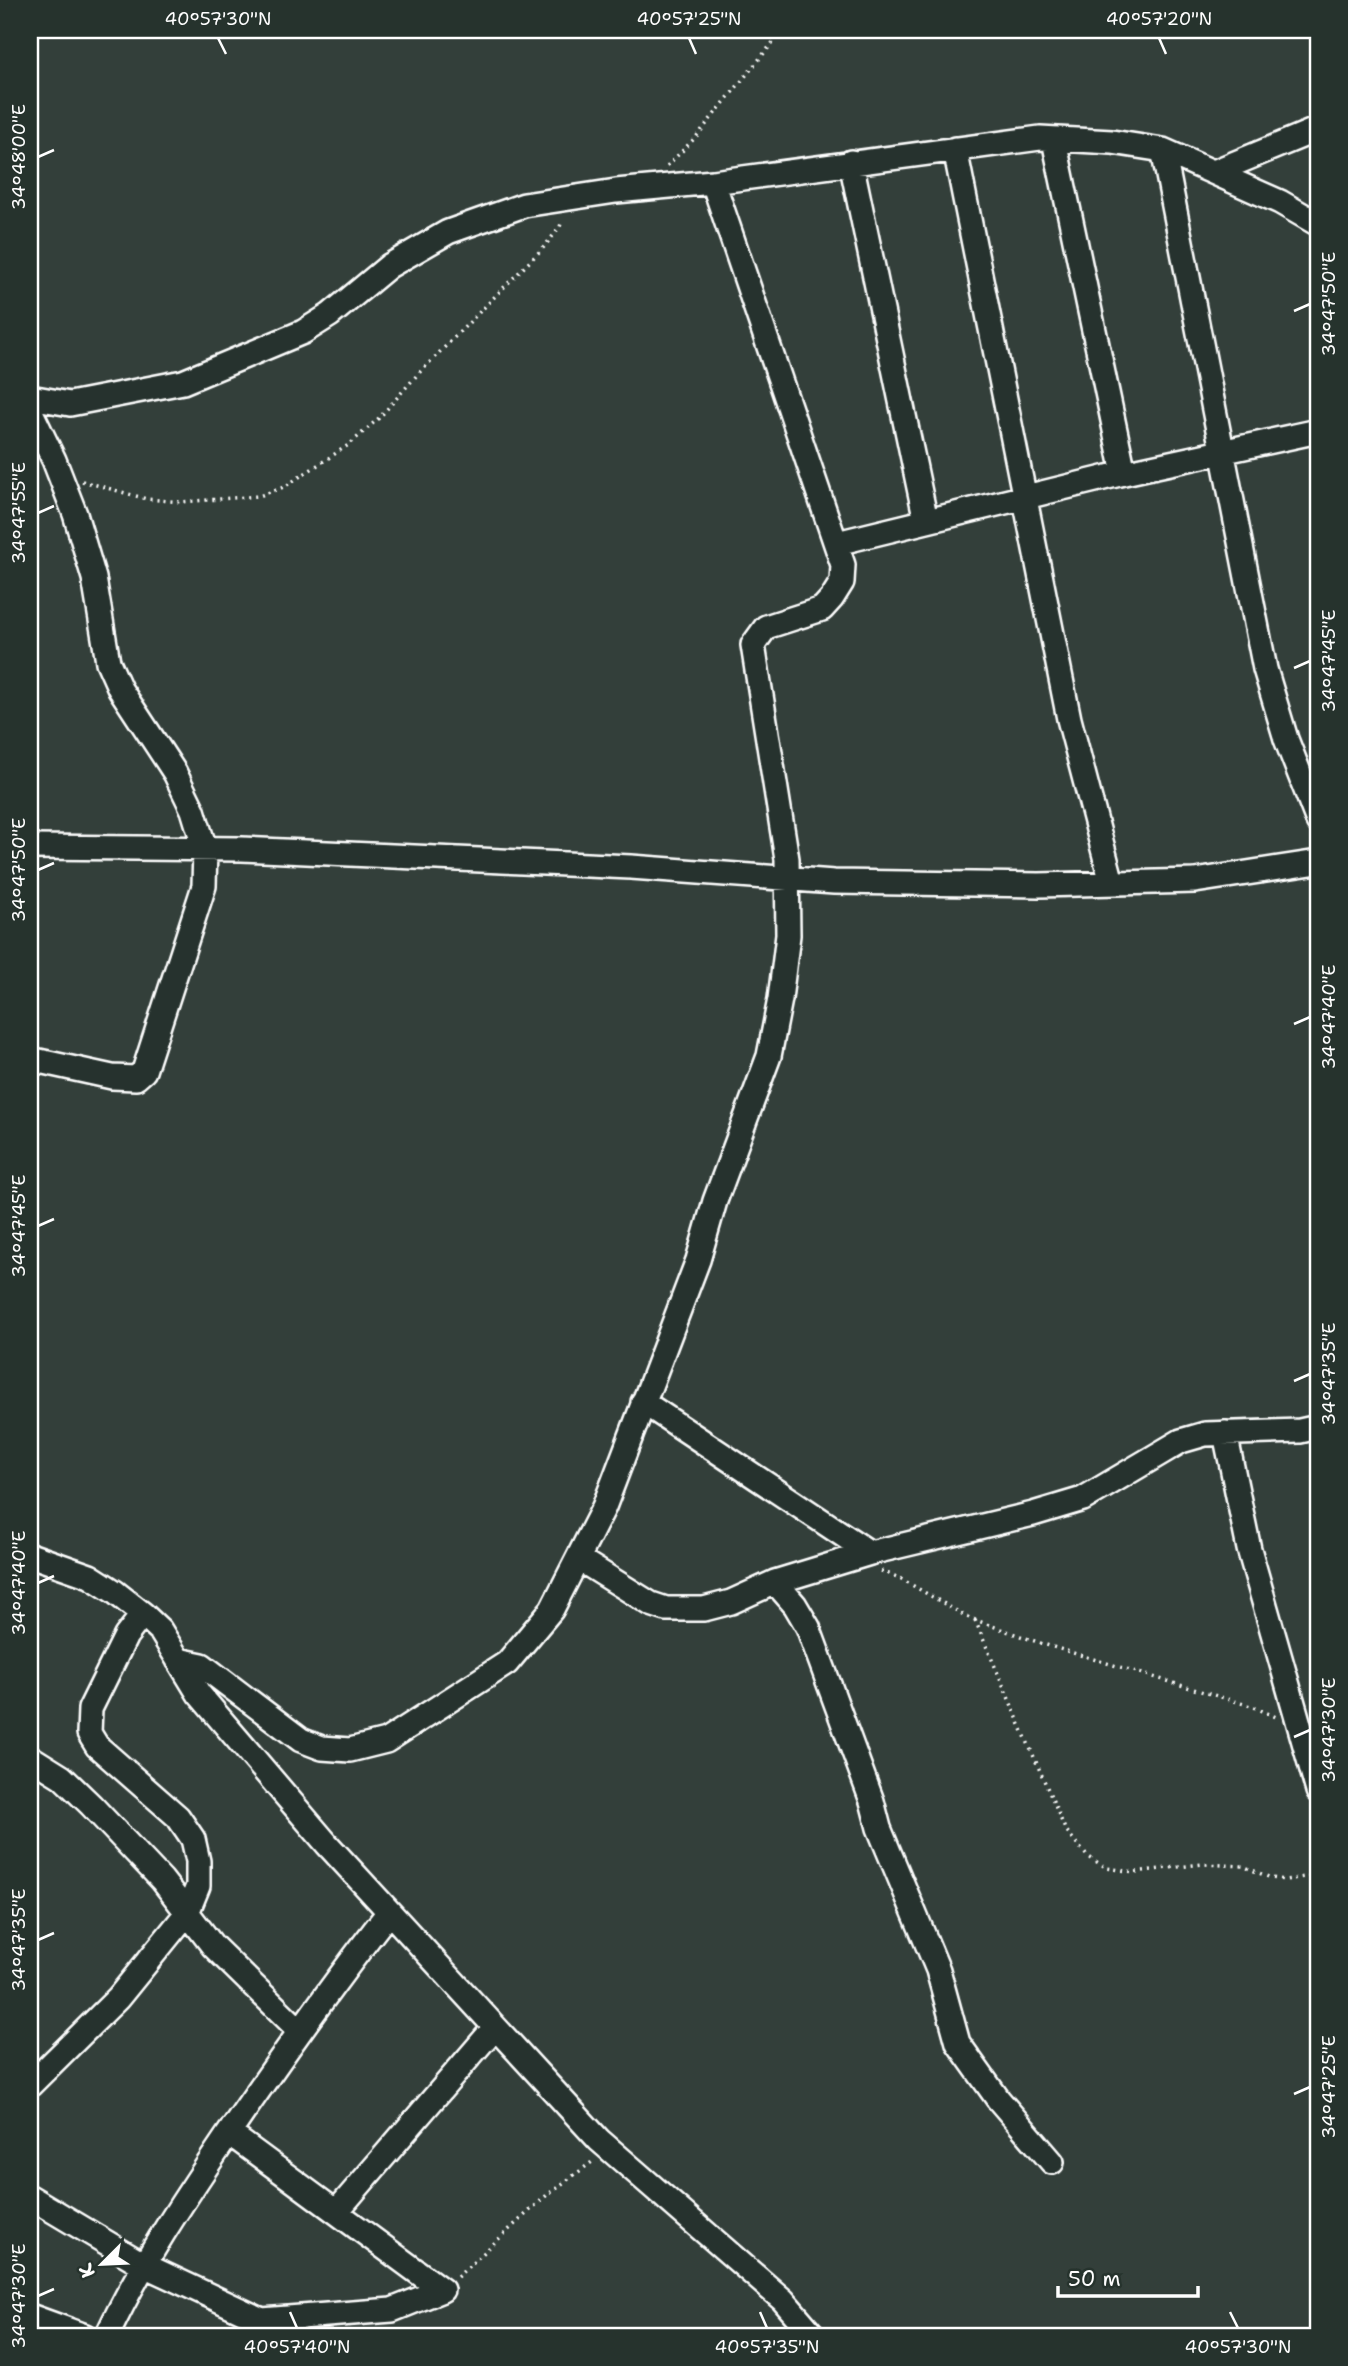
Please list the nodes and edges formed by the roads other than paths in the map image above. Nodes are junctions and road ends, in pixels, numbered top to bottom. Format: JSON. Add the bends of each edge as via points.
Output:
{"nodes":[{"id":1,"x":1318,"y":129,"type":"edge"},
{"id":2,"x":1054,"y":140,"type":"junction"},
{"id":3,"x":955,"y":149,"type":"junction"},
{"id":4,"x":1163,"y":150,"type":"junction"},
{"id":5,"x":851,"y":162,"type":"junction"},
{"id":6,"x":1214,"y":172,"type":"junction"},
{"id":7,"x":713,"y":182,"type":"junction"},
{"id":8,"x":1318,"y":203,"type":"edge"},
{"id":9,"x":1296,"y":211,"type":"junction"},
{"id":10,"x":1318,"y":224,"type":"edge"},
{"id":11,"x":30,"y":397,"type":"edge"},
{"id":12,"x":30,"y":410,"type":"edge"},
{"id":13,"x":1318,"y":431,"type":"edge"},
{"id":14,"x":1222,"y":451,"type":"junction"},
{"id":15,"x":1124,"y":472,"type":"junction"},
{"id":16,"x":1025,"y":497,"type":"junction"},
{"id":17,"x":926,"y":521,"type":"junction"},
{"id":18,"x":837,"y":543,"type":"junction"},
{"id":19,"x":1318,"y":821,"type":"edge"},
{"id":20,"x":30,"y":847,"type":"edge"},
{"id":21,"x":205,"y":849,"type":"junction"},
{"id":22,"x":1318,"y":862,"type":"edge"},
{"id":23,"x":787,"y":877,"type":"junction"},
{"id":24,"x":1112,"y":883,"type":"junction"},
{"id":25,"x":30,"y":1059,"type":"edge"},
{"id":26,"x":643,"y":1402,"type":"junction"},
{"id":27,"x":1318,"y":1427,"type":"edge"},
{"id":28,"x":1225,"y":1433,"type":"junction"},
{"id":29,"x":30,"y":1555,"type":"edge"},
{"id":30,"x":860,"y":1556,"type":"junction"},
{"id":31,"x":579,"y":1559,"type":"junction"},
{"id":32,"x":775,"y":1582,"type":"junction"},
{"id":33,"x":143,"y":1614,"type":"junction"},
{"id":34,"x":178,"y":1660,"type":"junction"},
{"id":35,"x":30,"y":1757,"type":"edge"},
{"id":36,"x":1318,"y":1791,"type":"edge"},
{"id":37,"x":389,"y":1912,"type":"junction"},
{"id":38,"x":187,"y":1913,"type":"junction"},
{"id":39,"x":495,"y":2027,"type":"junction"},
{"id":40,"x":300,"y":2031,"type":"junction"},
{"id":41,"x":30,"y":2085,"type":"edge"},
{"id":42,"x":229,"y":2133,"type":"junction"},
{"id":43,"x":1052,"y":2162,"type":"dead end"},
{"id":44,"x":30,"y":2197,"type":"edge"},
{"id":45,"x":337,"y":2211,"type":"junction"},
{"id":46,"x":144,"y":2265,"type":"junction"},
{"id":47,"x":30,"y":2316,"type":"edge"},
{"id":48,"x":262,"y":2320,"type":"junction"},
{"id":49,"x":85,"y":2336,"type":"edge"},
{"id":50,"x":107,"y":2336,"type":"edge"},
{"id":51,"x":296,"y":2336,"type":"edge"},
{"id":52,"x":814,"y":2336,"type":"edge"}],
"edges":[{"from":1,"to":6,"type":"street"},
{"from":2,"to":3,"type":"street"},
{"from":2,"to":4,"type":"street"},
{"from":2,"to":15,"type":"street"},
{"from":3,"to":5,"type":"street"},
{"from":3,"to":16,"type":"street"},
{"from":4,"to":6,"type":"street"},
{"from":4,"to":14,"type":"street"},
{"from":5,"to":7,"type":"street"},
{"from":5,"to":17,"type":"street"},
{"from":6,"to":9,"type":"street"},
{"from":7,"to":11,"type":"street","via":[[524,205],[448,232],[389,266],[303,332],[183,382],[70,404]]},
{"from":7,"to":18,"type":"street"},
{"from":8,"to":9,"type":"street"},
{"from":9,"to":10,"type":"street"},
{"from":12,"to":21,"type":"street","via":[[75,514],[94,578],[108,662],[120,689],[175,773]]},
{"from":13,"to":14,"type":"street"},
{"from":14,"to":15,"type":"street"},
{"from":14,"to":19,"type":"street","via":[[1265,670]]},
{"from":15,"to":16,"type":"street"},
{"from":16,"to":17,"type":"street"},
{"from":16,"to":24,"type":"street","via":[[1069,719]]},
{"from":17,"to":18,"type":"street"},
{"from":18,"to":23,"type":"street","via":[[842,582],[832,598],[822,609],[766,627],[753,645],[788,859]]},
{"from":20,"to":21,"type":"street"},
{"from":21,"to":23,"type":"street"},
{"from":21,"to":25,"type":"street","via":[[204,886],[144,1071],[136,1078],[112,1077]]},
{"from":22,"to":24,"type":"street","via":[[1195,881]]},
{"from":23,"to":24,"type":"street","via":[[1039,886]]},
{"from":23,"to":26,"type":"street","via":[[788,935],[769,1056]]},
{"from":26,"to":30,"type":"street"},
{"from":26,"to":31,"type":"street","via":[[604,1507]]},
{"from":27,"to":28,"type":"street"},
{"from":28,"to":30,"type":"street","via":[[1181,1441],[1083,1499]]},
{"from":28,"to":36,"type":"street","via":[[1249,1549]]},
{"from":29,"to":33,"type":"street","via":[[90,1576]]},
{"from":30,"to":32,"type":"street"},
{"from":31,"to":32,"type":"street","via":[[666,1609],[704,1609]]},
{"from":31,"to":34,"type":"street","via":[[552,1609],[508,1663],[386,1741],[350,1750],[322,1748],[301,1740],[202,1665]]},
{"from":32,"to":43,"type":"street","via":[[808,1627],[879,1828],[938,1970],[958,2043]]},
{"from":33,"to":34,"type":"street","via":[[160,1630]]},
{"from":33,"to":38,"type":"street","via":[[126,1636],[90,1709],[89,1733],[97,1746],[178,1817],[193,1839],[198,1886]]},
{"from":34,"to":37,"type":"street","via":[[199,1694]]},
{"from":35,"to":38,"type":"street","via":[[62,1777],[91,1805]]},
{"from":37,"to":39,"type":"street"},
{"from":37,"to":40,"type":"street"},
{"from":38,"to":40,"type":"street","via":[[213,1946]]},
{"from":38,"to":41,"type":"street","via":[[118,1998]]},
{"from":39,"to":45,"type":"street"},
{"from":39,"to":52,"type":"street","via":[[610,2149],[783,2300]]},
{"from":40,"to":42,"type":"street"},
{"from":42,"to":45,"type":"street"},
{"from":42,"to":46,"type":"street"},
{"from":44,"to":46,"type":"street"},
{"from":45,"to":48,"type":"street","via":[[442,2290],[392,2310]]},
{"from":46,"to":48,"type":"street"},
{"from":46,"to":50,"type":"street"},
{"from":47,"to":49,"type":"street"},
{"from":48,"to":51,"type":"street"}]}
